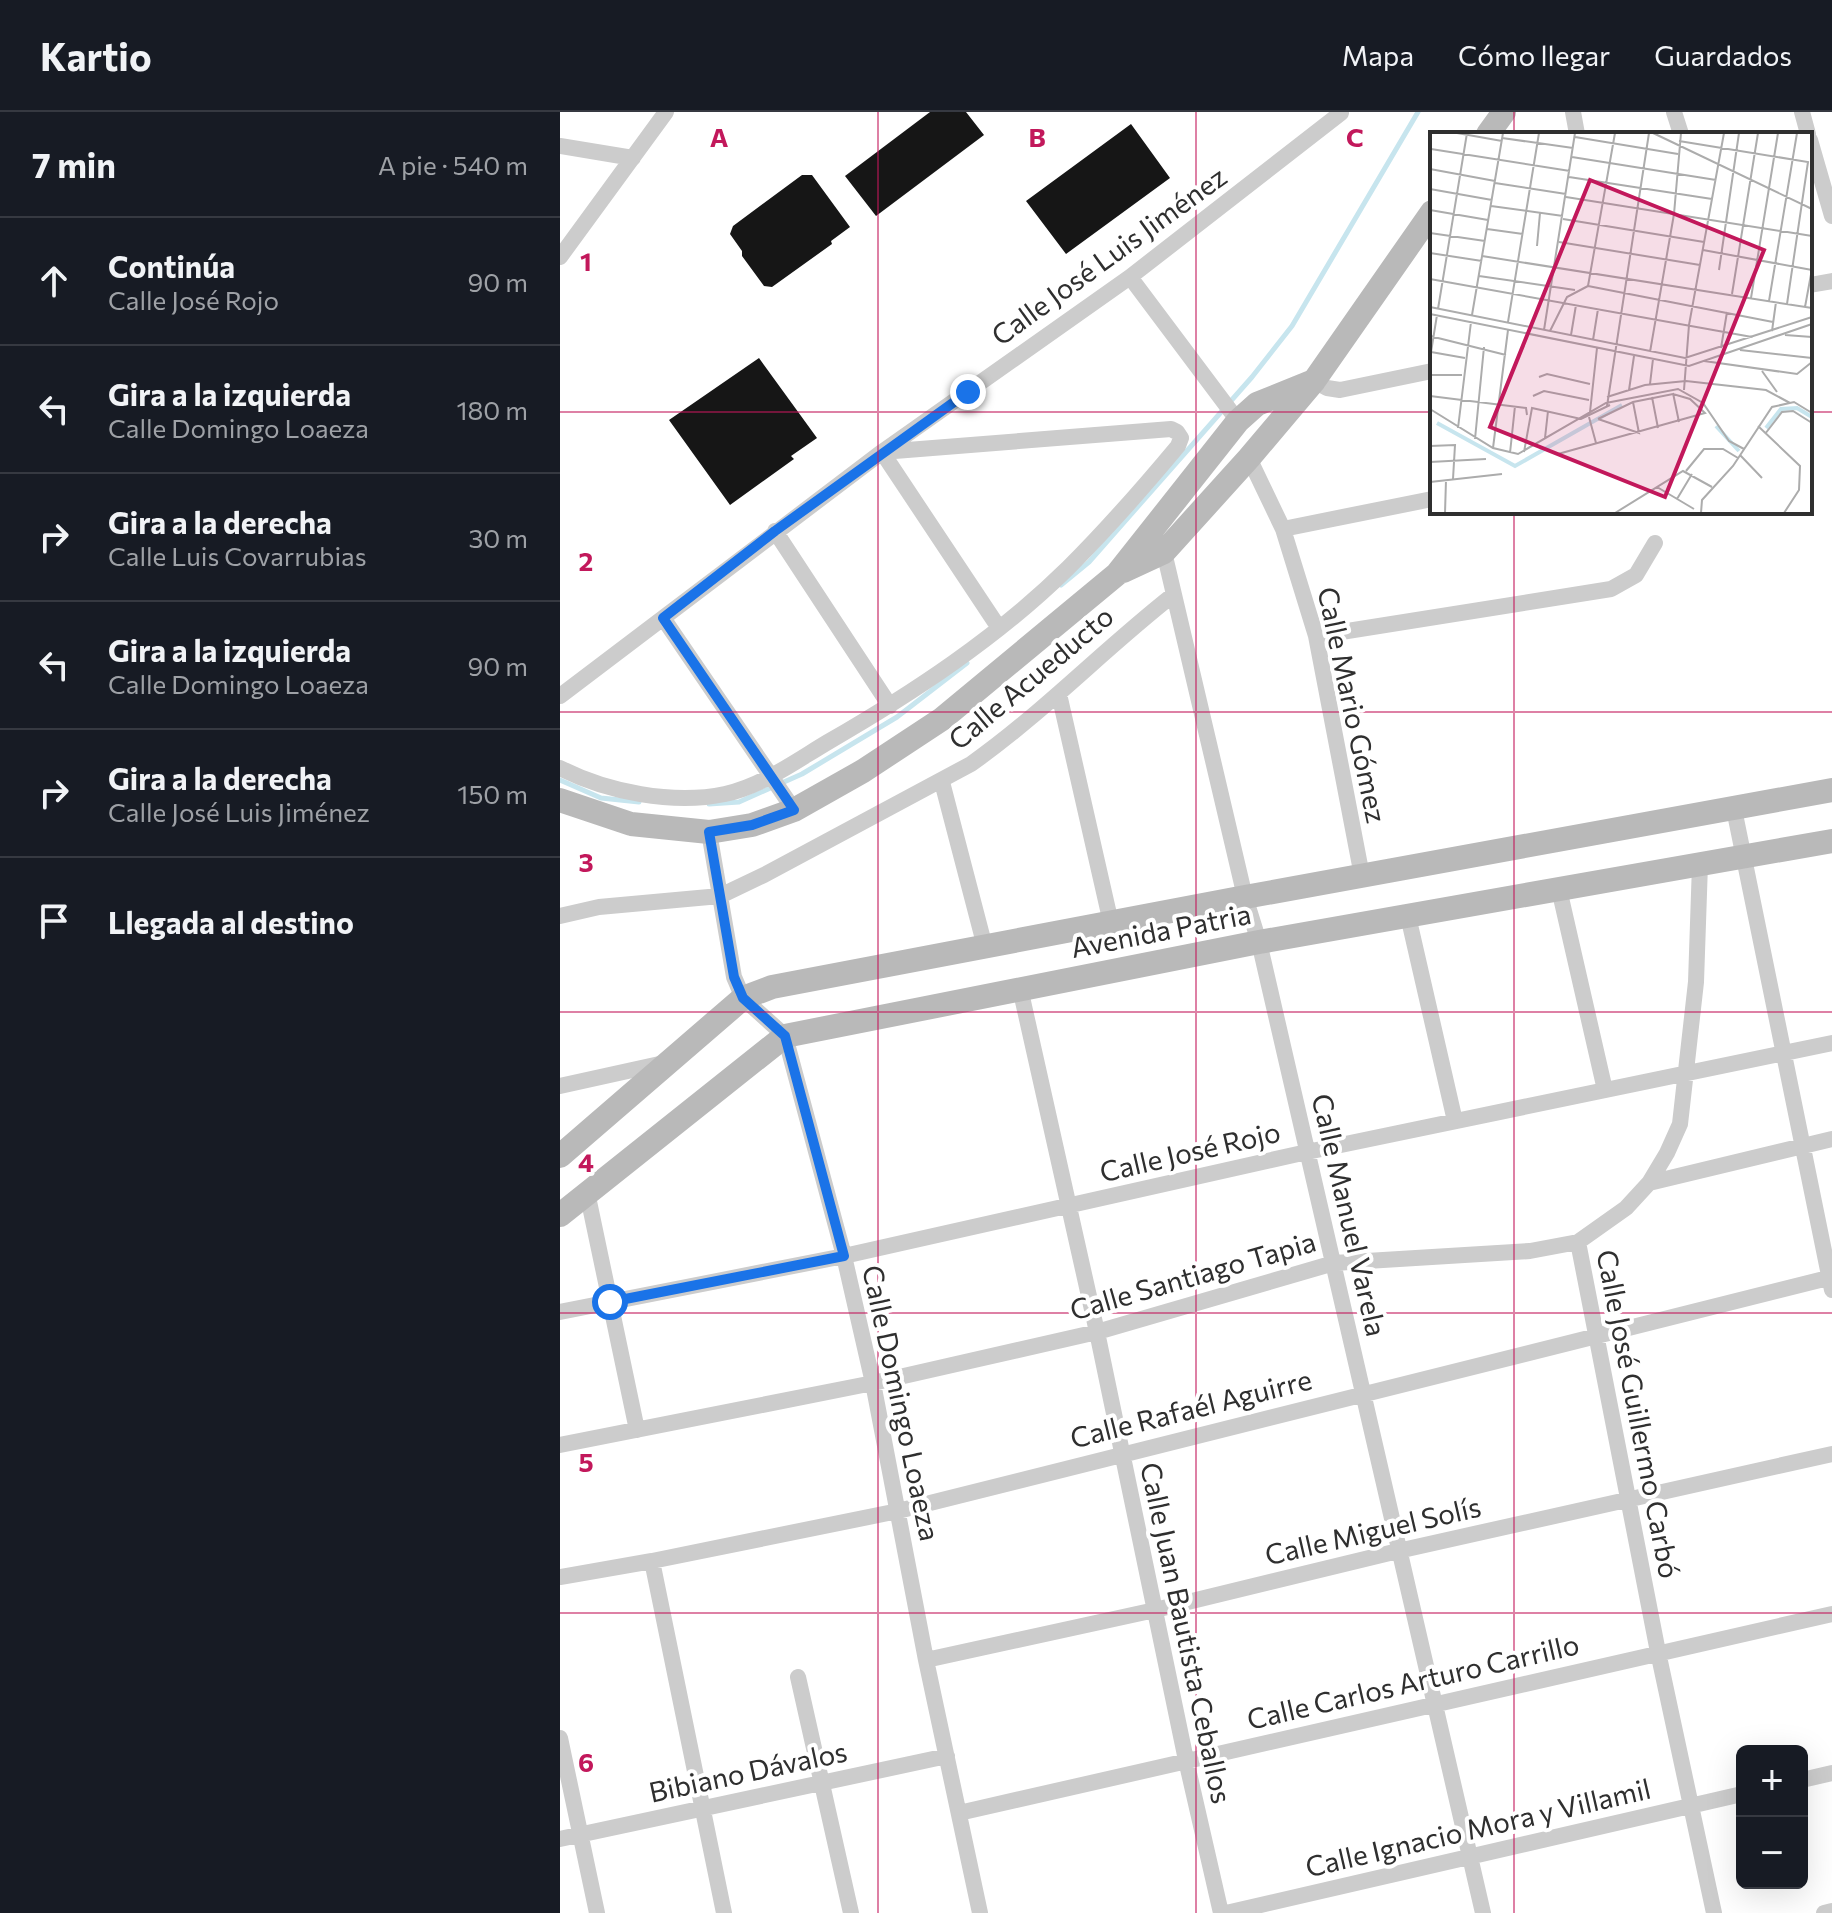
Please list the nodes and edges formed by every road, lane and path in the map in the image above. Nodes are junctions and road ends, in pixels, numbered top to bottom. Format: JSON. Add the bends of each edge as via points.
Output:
{"nodes":[{"id":1,"x":666,"y":112,"type":"edge"},
{"id":2,"x":1504,"y":112,"type":"edge"},
{"id":3,"x":1573,"y":112,"type":"edge"},
{"id":4,"x":1674,"y":112,"type":"edge"},
{"id":5,"x":1802,"y":112,"type":"edge"},
{"id":6,"x":1341,"y":113,"type":"edge"},
{"id":7,"x":1489,"y":132,"type":"edge"},
{"id":8,"x":1577,"y":132,"type":"edge"},
{"id":9,"x":1680,"y":132,"type":"edge"},
{"id":10,"x":1807,"y":132,"type":"edge"},
{"id":11,"x":560,"y":146,"type":"edge"},
{"id":12,"x":1812,"y":147,"type":"edge"},
{"id":13,"x":633,"y":158,"type":"junction"},
{"id":14,"x":1430,"y":215,"type":"edge"},
{"id":15,"x":1832,"y":216,"type":"edge"},
{"id":16,"x":560,"y":257,"type":"edge"},
{"id":17,"x":1130,"y":277,"type":"junction"},
{"id":18,"x":1832,"y":281,"type":"edge"},
{"id":19,"x":1812,"y":285,"type":"edge"},
{"id":20,"x":1430,"y":371,"type":"edge"},
{"id":21,"x":1314,"y":381,"type":"junction"},
{"id":22,"x":1234,"y":416,"type":"junction"},
{"id":23,"x":882,"y":452,"type":"junction"},
{"id":24,"x":1249,"y":458,"type":"junction"},
{"id":25,"x":1430,"y":499,"type":"edge"},
{"id":26,"x":1283,"y":529,"type":"junction"},
{"id":27,"x":775,"y":531,"type":"junction"},
{"id":28,"x":1156,"y":543,"type":"junction"},
{"id":29,"x":1655,"y":543,"type":"dead end"},
{"id":30,"x":1173,"y":595,"type":"junction"},
{"id":31,"x":663,"y":618,"type":"junction"},
{"id":32,"x":999,"y":628,"type":"junction"},
{"id":33,"x":1316,"y":636,"type":"junction"},
{"id":34,"x":1059,"y":694,"type":"junction"},
{"id":35,"x":560,"y":696,"type":"edge"},
{"id":36,"x":890,"y":706,"type":"junction"},
{"id":37,"x":560,"y":768,"type":"edge"},
{"id":38,"x":942,"y":782,"type":"junction"},
{"id":39,"x":1832,"y":790,"type":"edge"},
{"id":40,"x":780,"y":792,"type":"junction"},
{"id":41,"x":560,"y":800,"type":"edge"},
{"id":42,"x":1734,"y":809,"type":"junction"},
{"id":43,"x":709,"y":832,"type":"junction"},
{"id":44,"x":1832,"y":841,"type":"edge"},
{"id":45,"x":1744,"y":857,"type":"junction"},
{"id":46,"x":1700,"y":864,"type":"junction"},
{"id":47,"x":1362,"y":876,"type":"junction"},
{"id":48,"x":1559,"y":889,"type":"junction"},
{"id":49,"x":720,"y":896,"type":"junction"},
{"id":50,"x":1245,"y":897,"type":"junction"},
{"id":51,"x":560,"y":916,"type":"edge"},
{"id":52,"x":1408,"y":916,"type":"junction"},
{"id":53,"x":1111,"y":923,"type":"junction"},
{"id":54,"x":1259,"y":942,"type":"junction"},
{"id":55,"x":985,"y":947,"type":"junction"},
{"id":56,"x":1020,"y":988,"type":"junction"},
{"id":57,"x":743,"y":998,"type":"junction"},
{"id":58,"x":785,"y":1036,"type":"junction"},
{"id":59,"x":1832,"y":1043,"type":"edge"},
{"id":60,"x":1784,"y":1053,"type":"junction"},
{"id":61,"x":668,"y":1063,"type":"junction"},
{"id":62,"x":1686,"y":1073,"type":"junction"},
{"id":63,"x":560,"y":1086,"type":"edge"},
{"id":64,"x":1605,"y":1090,"type":"junction"},
{"id":65,"x":1455,"y":1121,"type":"junction"},
{"id":66,"x":1832,"y":1139,"type":"edge"},
{"id":67,"x":1803,"y":1146,"type":"junction"},
{"id":68,"x":1307,"y":1152,"type":"junction"},
{"id":69,"x":560,"y":1156,"type":"edge"},
{"id":70,"x":1649,"y":1183,"type":"junction"},
{"id":71,"x":587,"y":1192,"type":"junction"},
{"id":72,"x":1067,"y":1206,"type":"junction"},
{"id":73,"x":560,"y":1215,"type":"edge"},
{"id":74,"x":1578,"y":1242,"type":"junction"},
{"id":75,"x":844,"y":1256,"type":"junction"},
{"id":76,"x":1334,"y":1263,"type":"junction"},
{"id":77,"x":1831,"y":1282,"type":"edge"},
{"id":78,"x":610,"y":1302,"type":"junction"},
{"id":79,"x":560,"y":1312,"type":"edge"},
{"id":80,"x":1097,"y":1332,"type":"junction"},
{"id":81,"x":1597,"y":1336,"type":"junction"},
{"id":82,"x":873,"y":1383,"type":"junction"},
{"id":83,"x":1363,"y":1393,"type":"junction"},
{"id":84,"x":637,"y":1430,"type":"junction"},
{"id":85,"x":560,"y":1445,"type":"edge"},
{"id":86,"x":1121,"y":1453,"type":"junction"},
{"id":87,"x":1832,"y":1454,"type":"edge"},
{"id":88,"x":1629,"y":1499,"type":"junction"},
{"id":89,"x":898,"y":1511,"type":"junction"},
{"id":90,"x":1398,"y":1551,"type":"junction"},
{"id":91,"x":652,"y":1561,"type":"junction"},
{"id":92,"x":560,"y":1577,"type":"edge"},
{"id":93,"x":1155,"y":1610,"type":"junction"},
{"id":94,"x":1832,"y":1614,"type":"edge"},
{"id":95,"x":1658,"y":1652,"type":"junction"},
{"id":96,"x":926,"y":1660,"type":"junction"},
{"id":97,"x":798,"y":1677,"type":"dead end"},
{"id":98,"x":1434,"y":1704,"type":"junction"},
{"id":99,"x":560,"y":1738,"type":"edge"},
{"id":100,"x":947,"y":1756,"type":"junction"},
{"id":101,"x":1186,"y":1760,"type":"junction"},
{"id":102,"x":1832,"y":1773,"type":"edge"},
{"id":103,"x":1808,"y":1779,"type":"edge"},
{"id":104,"x":822,"y":1783,"type":"junction"},
{"id":105,"x":1736,"y":1795,"type":"edge"},
{"id":106,"x":1691,"y":1806,"type":"junction"},
{"id":107,"x":701,"y":1809,"type":"junction"},
{"id":108,"x":959,"y":1813,"type":"junction"},
{"id":109,"x":580,"y":1835,"type":"junction"},
{"id":110,"x":560,"y":1839,"type":"edge"},
{"id":111,"x":1470,"y":1856,"type":"junction"},
{"id":112,"x":1832,"y":1911,"type":"edge"},
{"id":113,"x":597,"y":1913,"type":"edge"},
{"id":114,"x":724,"y":1913,"type":"edge"},
{"id":115,"x":851,"y":1913,"type":"edge"},
{"id":116,"x":980,"y":1913,"type":"edge"},
{"id":117,"x":1223,"y":1913,"type":"edge"},
{"id":118,"x":1483,"y":1913,"type":"edge"},
{"id":119,"x":1714,"y":1913,"type":"edge"},
{"id":120,"x":1824,"y":1913,"type":"edge"}],
"edges":[{"from":1,"to":13,"type":"street"},
{"from":2,"to":7,"type":"street"},
{"from":3,"to":8,"type":"street"},
{"from":4,"to":9,"type":"street"},
{"from":5,"to":10,"type":"street"},
{"from":6,"to":17,"type":"street","name":"Calle José Luis Jiménez"},
{"from":11,"to":13,"type":"street"},
{"from":12,"to":15,"type":"street"},
{"from":13,"to":16,"type":"street"},
{"from":14,"to":21,"type":"street"},
{"from":17,"to":22,"type":"street"},
{"from":17,"to":23,"type":"street","name":"Calle José Luis Jiménez"},
{"from":18,"to":19,"type":"street"},
{"from":20,"to":21,"type":"street","via":[[1340,390]]},
{"from":21,"to":22,"type":"street"},
{"from":21,"to":24,"type":"street"},
{"from":22,"to":28,"type":"street"},
{"from":23,"to":27,"type":"street","name":"Calle José Luis Jiménez"},
{"from":23,"to":32,"type":"street"},
{"from":23,"to":32,"type":"street","via":[[1171,429],[1181,438],[1067,569]]},
{"from":24,"to":26,"type":"street","name":"Calle Mario Gómez"},
{"from":24,"to":28,"type":"street"},
{"from":25,"to":26,"type":"street"},
{"from":26,"to":33,"type":"street","name":"Calle Mario Gómez"},
{"from":27,"to":31,"type":"street","name":"Calle José Luis Jiménez"},
{"from":27,"to":36,"type":"street"},
{"from":28,"to":30,"type":"street","name":"Calle Manuel Varela"},
{"from":28,"to":40,"type":"street","via":[[942,719],[863,771]]},
{"from":29,"to":33,"type":"street","via":[[1636,575],[1611,589]]},
{"from":30,"to":34,"type":"street","name":"Calle Acueducto"},
{"from":30,"to":50,"type":"street","name":"Calle Manuel Varela"},
{"from":31,"to":35,"type":"street","name":"Calle José Luis Jiménez"},
{"from":31,"to":40,"type":"street"},
{"from":32,"to":36,"type":"street"},
{"from":33,"to":47,"type":"street","name":"Calle Mario Gómez"},
{"from":34,"to":38,"type":"street","name":"Calle Acueducto"},
{"from":34,"to":53,"type":"street"},
{"from":36,"to":40,"type":"street"},
{"from":37,"to":40,"type":"street","via":[[596,784],[688,798]]},
{"from":38,"to":49,"type":"street","name":"Calle Acueducto"},
{"from":38,"to":55,"type":"street"},
{"from":39,"to":42,"type":"street","name":"Avenida Patria"},
{"from":40,"to":43,"type":"street","via":[[752,825]]},
{"from":41,"to":43,"type":"street","via":[[631,824]]},
{"from":42,"to":45,"type":"street"},
{"from":42,"to":47,"type":"street","name":"Avenida Patria"},
{"from":43,"to":49,"type":"street"},
{"from":44,"to":45,"type":"street","name":"Avenida Patria"},
{"from":45,"to":46,"type":"street","name":"Avenida Patria"},
{"from":45,"to":60,"type":"street"},
{"from":46,"to":48,"type":"street","name":"Avenida Patria"},
{"from":46,"to":62,"type":"street","name":"Calle José Guillermo Carbó"},
{"from":47,"to":50,"type":"street","name":"Avenida Patria"},
{"from":48,"to":52,"type":"street","name":"Avenida Patria"},
{"from":48,"to":64,"type":"street"},
{"from":49,"to":51,"type":"street","name":"Calle Acueducto","via":[[599,907]]},
{"from":49,"to":57,"type":"street","via":[[734,977]]},
{"from":50,"to":53,"type":"street","name":"Avenida Patria"},
{"from":50,"to":54,"type":"street","name":"Calle Manuel Varela"},
{"from":52,"to":54,"type":"street","name":"Avenida Patria"},
{"from":52,"to":65,"type":"street"},
{"from":53,"to":55,"type":"street","name":"Avenida Patria"},
{"from":54,"to":56,"type":"street","name":"Avenida Patria"},
{"from":54,"to":68,"type":"street","name":"Calle Manuel Varela"},
{"from":55,"to":57,"type":"street","name":"Avenida Patria","via":[[772,987]]},
{"from":56,"to":58,"type":"street","name":"Avenida Patria"},
{"from":56,"to":72,"type":"street","name":"Calle Juan Bautista Ceballos"},
{"from":57,"to":58,"type":"street"},
{"from":57,"to":61,"type":"street","name":"Avenida Patria"},
{"from":58,"to":71,"type":"street","name":"Avenida Patria"},
{"from":58,"to":75,"type":"street","name":"Calle Domingo Loaeza"},
{"from":59,"to":60,"type":"street","name":"Calle José Rojo"},
{"from":60,"to":62,"type":"street","name":"Calle José Rojo"},
{"from":60,"to":67,"type":"street"},
{"from":61,"to":63,"type":"street"},
{"from":61,"to":69,"type":"street","name":"Avenida Patria"},
{"from":62,"to":64,"type":"street","name":"Calle José Rojo"},
{"from":62,"to":70,"type":"street","name":"Calle José Guillermo Carbó","via":[[1680,1124]]},
{"from":64,"to":65,"type":"street","name":"Calle José Rojo"},
{"from":65,"to":68,"type":"street","name":"Calle José Rojo"},
{"from":66,"to":67,"type":"street"},
{"from":67,"to":70,"type":"street"},
{"from":67,"to":77,"type":"street"},
{"from":68,"to":72,"type":"street","name":"Calle José Rojo"},
{"from":68,"to":76,"type":"street","name":"Calle Manuel Varela"},
{"from":70,"to":74,"type":"street","name":"Calle José Guillermo Carbó","via":[[1626,1208]]},
{"from":71,"to":73,"type":"street","name":"Avenida Patria"},
{"from":71,"to":78,"type":"street"},
{"from":72,"to":75,"type":"street","name":"Calle José Rojo"},
{"from":72,"to":80,"type":"street","name":"Calle Juan Bautista Ceballos"},
{"from":74,"to":76,"type":"street","name":"Calle Santiago Tapia","via":[[1530,1251]]},
{"from":74,"to":81,"type":"street","name":"Calle José Guillermo Carbó"},
{"from":75,"to":78,"type":"street","name":"Calle José Rojo"},
{"from":75,"to":82,"type":"street","name":"Calle Domingo Loaeza"},
{"from":76,"to":80,"type":"street","name":"Calle Santiago Tapia"},
{"from":76,"to":83,"type":"street","name":"Calle Manuel Varela"},
{"from":77,"to":81,"type":"street","name":"Calle Rafaél Aguirre"},
{"from":78,"to":79,"type":"street","name":"Calle José Rojo"},
{"from":78,"to":84,"type":"street"},
{"from":80,"to":82,"type":"street","name":"Calle Santiago Tapia"},
{"from":80,"to":86,"type":"street","name":"Calle Juan Bautista Ceballos"},
{"from":81,"to":83,"type":"street","name":"Calle Rafaél Aguirre"},
{"from":81,"to":88,"type":"street","name":"Calle José Guillermo Carbó"},
{"from":82,"to":84,"type":"street","name":"Calle Santiago Tapia"},
{"from":82,"to":89,"type":"street","name":"Calle Domingo Loaeza"},
{"from":83,"to":86,"type":"street","name":"Calle Rafaél Aguirre"},
{"from":83,"to":90,"type":"street","name":"Calle Manuel Varela"},
{"from":84,"to":85,"type":"street","name":"Calle Santiago Tapia"},
{"from":86,"to":89,"type":"street","name":"Calle Rafaél Aguirre"},
{"from":86,"to":93,"type":"street","name":"Calle Juan Bautista Ceballos"},
{"from":87,"to":88,"type":"street","name":"Calle Miguel Solís"},
{"from":88,"to":90,"type":"street","name":"Calle Miguel Solís"},
{"from":88,"to":95,"type":"street","name":"Calle José Guillermo Carbó"},
{"from":89,"to":91,"type":"street","name":"Calle Rafaél Aguirre"},
{"from":89,"to":96,"type":"street","name":"Calle Domingo Loaeza"},
{"from":90,"to":93,"type":"street","name":"Calle Miguel Solís"},
{"from":90,"to":98,"type":"street","name":"Calle Manuel Varela"},
{"from":91,"to":92,"type":"street","name":"Calle Rafaél Aguirre"},
{"from":91,"to":107,"type":"street"},
{"from":93,"to":96,"type":"street","name":"Calle Miguel Solís"},
{"from":93,"to":101,"type":"street","name":"Calle Juan Bautista Ceballos"},
{"from":94,"to":95,"type":"street","name":"Calle Carlos Arturo Carrillo"},
{"from":95,"to":98,"type":"street","name":"Calle Carlos Arturo Carrillo"},
{"from":95,"to":106,"type":"street","name":"Calle José Guillermo Carbó"},
{"from":96,"to":100,"type":"street","name":"Calle Domingo Loaeza"},
{"from":97,"to":104,"type":"street"},
{"from":98,"to":101,"type":"street","name":"Calle Carlos Arturo Carrillo"},
{"from":98,"to":111,"type":"street","name":"Calle Manuel Varela"},
{"from":99,"to":109,"type":"street"},
{"from":100,"to":104,"type":"street","name":"Bibiano Dávalos"},
{"from":100,"to":108,"type":"street","name":"Calle Domingo Loaeza"},
{"from":101,"to":108,"type":"street","name":"Calle Carlos Arturo Carrillo"},
{"from":101,"to":117,"type":"street","name":"Calle Juan Bautista Ceballos"},
{"from":102,"to":103,"type":"street"},
{"from":104,"to":107,"type":"street","name":"Bibiano Dávalos"},
{"from":104,"to":115,"type":"street"},
{"from":105,"to":106,"type":"street","name":"Calle Ignacio Mora y Villamil"},
{"from":106,"to":111,"type":"street","name":"Calle Ignacio Mora y Villamil"},
{"from":106,"to":119,"type":"street","name":"Calle José Guillermo Carbó"},
{"from":107,"to":109,"type":"street","name":"Bibiano Dávalos"},
{"from":107,"to":114,"type":"street"},
{"from":108,"to":116,"type":"street","name":"Calle Domingo Loaeza"},
{"from":109,"to":110,"type":"street","name":"Bibiano Dávalos"},
{"from":109,"to":113,"type":"street"},
{"from":111,"to":117,"type":"street","name":"Calle Ignacio Mora y Villamil"},
{"from":111,"to":118,"type":"street","name":"Calle Manuel Varela"},
{"from":112,"to":120,"type":"street"}]}
